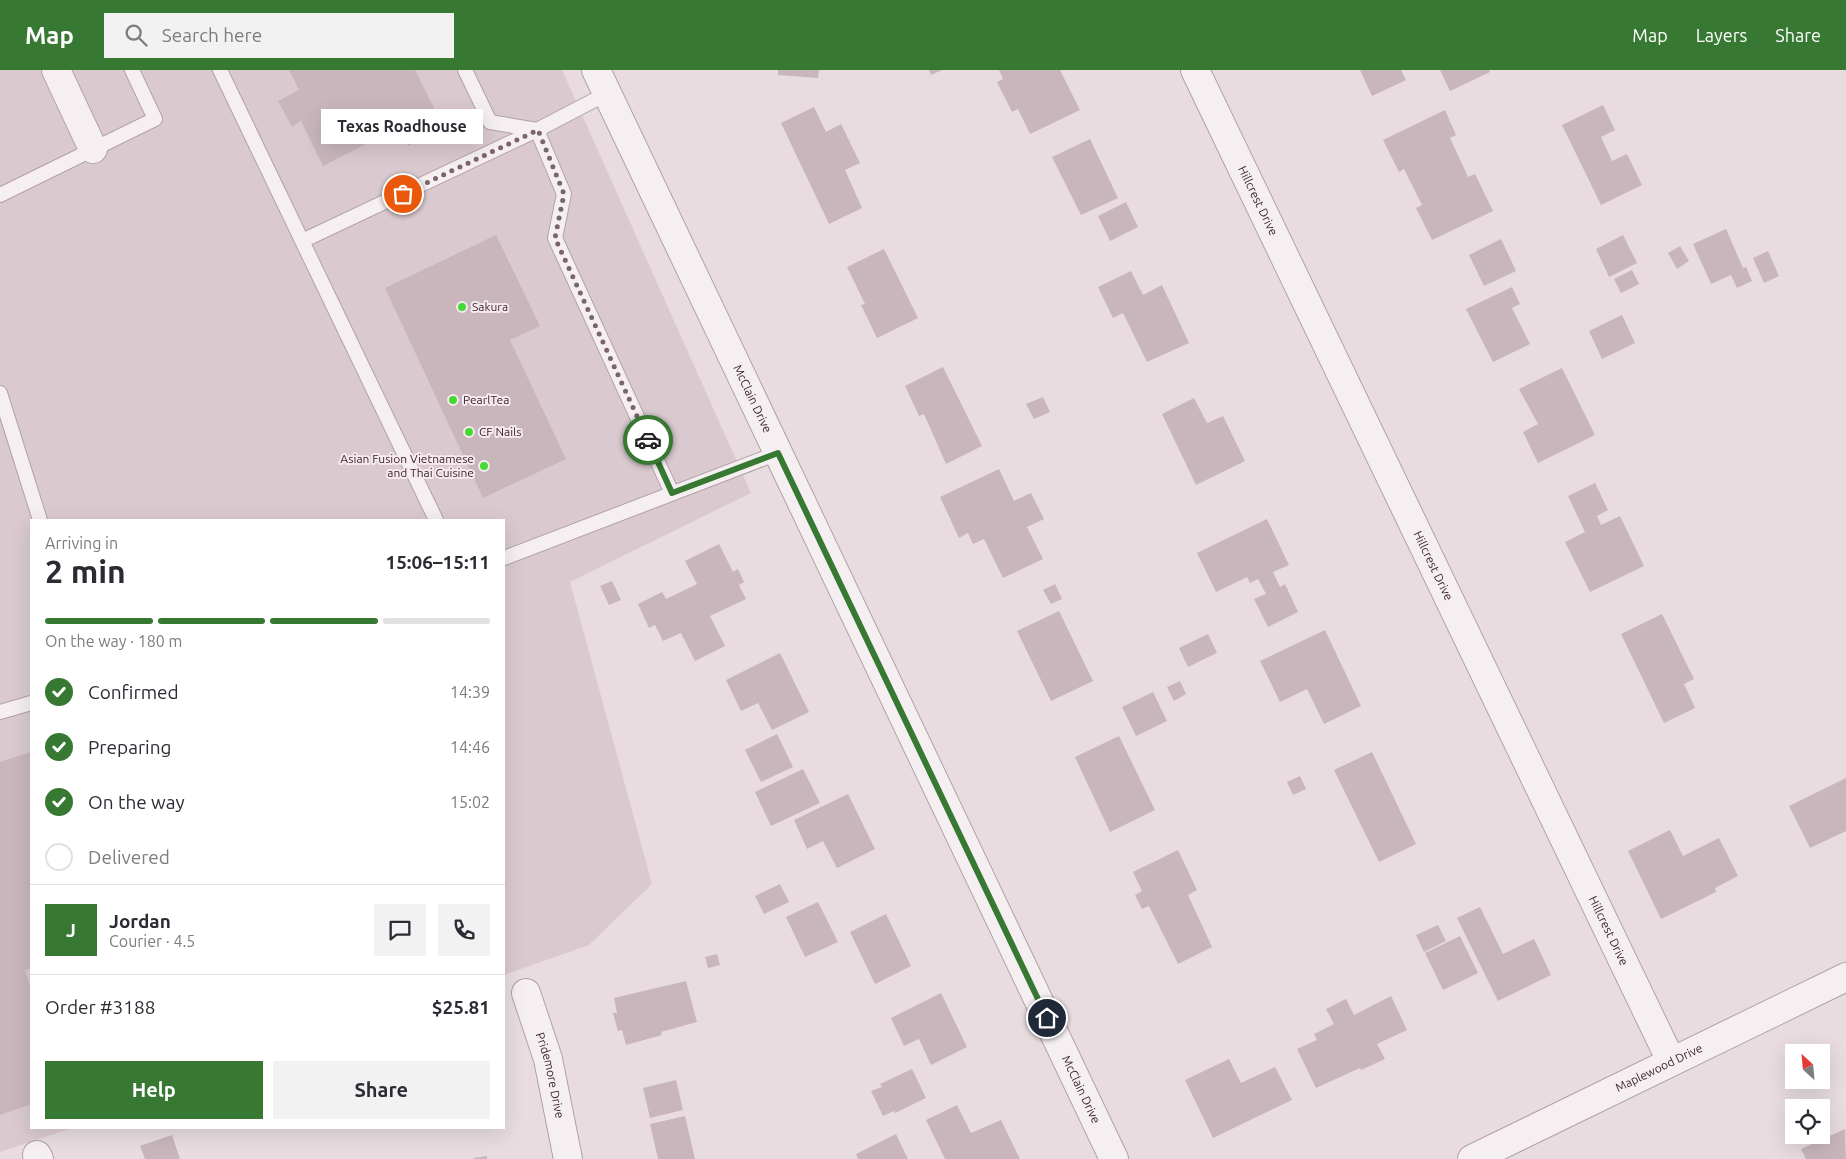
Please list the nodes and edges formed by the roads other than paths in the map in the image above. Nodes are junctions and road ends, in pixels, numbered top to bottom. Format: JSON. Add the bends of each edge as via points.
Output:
{"nodes":[{"id":1,"x":56,"y":70,"type":"edge"},
{"id":2,"x":132,"y":70,"type":"edge"},
{"id":3,"x":220,"y":70,"type":"edge"},
{"id":4,"x":465,"y":70,"type":"edge"},
{"id":5,"x":1195,"y":70,"type":"edge"},
{"id":6,"x":602,"y":82,"type":"edge"},
{"id":7,"x":538,"y":130,"type":"junction"},
{"id":8,"x":93,"y":149,"type":"junction"},
{"id":9,"x":0,"y":194,"type":"edge"},
{"id":10,"x":302,"y":241,"type":"junction"},
{"id":11,"x":0,"y":393,"type":"edge"},
{"id":12,"x":778,"y":453,"type":"junction"},
{"id":13,"x":672,"y":493,"type":"junction"},
{"id":14,"x":40,"y":519,"type":"edge"},
{"id":15,"x":436,"y":519,"type":"edge"},
{"id":16,"x":505,"y":558,"type":"edge"},
{"id":17,"x":30,"y":703,"type":"edge"},
{"id":18,"x":0,"y":712,"type":"edge"},
{"id":19,"x":1846,"y":977,"type":"edge"},
{"id":20,"x":526,"y":993,"type":"dead end"},
{"id":21,"x":1670,"y":1061,"type":"junction"},
{"id":22,"x":568,"y":1159,"type":"edge"},
{"id":23,"x":1114,"y":1159,"type":"edge"},
{"id":24,"x":1472,"y":1159,"type":"edge"}],
"edges":[{"from":1,"to":8,"type":"street"},
{"from":2,"to":8,"type":"lane","via":[[155,119]]},
{"from":3,"to":10,"type":"lane"},
{"from":4,"to":7,"type":"lane","via":[[490,122]]},
{"from":5,"to":21,"type":"street","name":"Hillcrest Drive"},
{"from":6,"to":7,"type":"lane"},
{"from":6,"to":12,"type":"street","name":"McClain Drive"},
{"from":7,"to":10,"type":"lane"},
{"from":7,"to":13,"type":"lane","via":[[564,194],[555,238]]},
{"from":8,"to":9,"type":"lane"},
{"from":10,"to":15,"type":"lane"},
{"from":11,"to":14,"type":"lane"},
{"from":12,"to":13,"type":"lane"},
{"from":12,"to":23,"type":"street","name":"McClain Drive"},
{"from":13,"to":16,"type":"lane"},
{"from":17,"to":18,"type":"lane"},
{"from":19,"to":21,"type":"street","name":"Maplewood Drive"},
{"from":20,"to":22,"type":"street","name":"Pridemore Drive","via":[[548,1059]]},
{"from":21,"to":24,"type":"street","name":"Maplewood Drive"}]}
